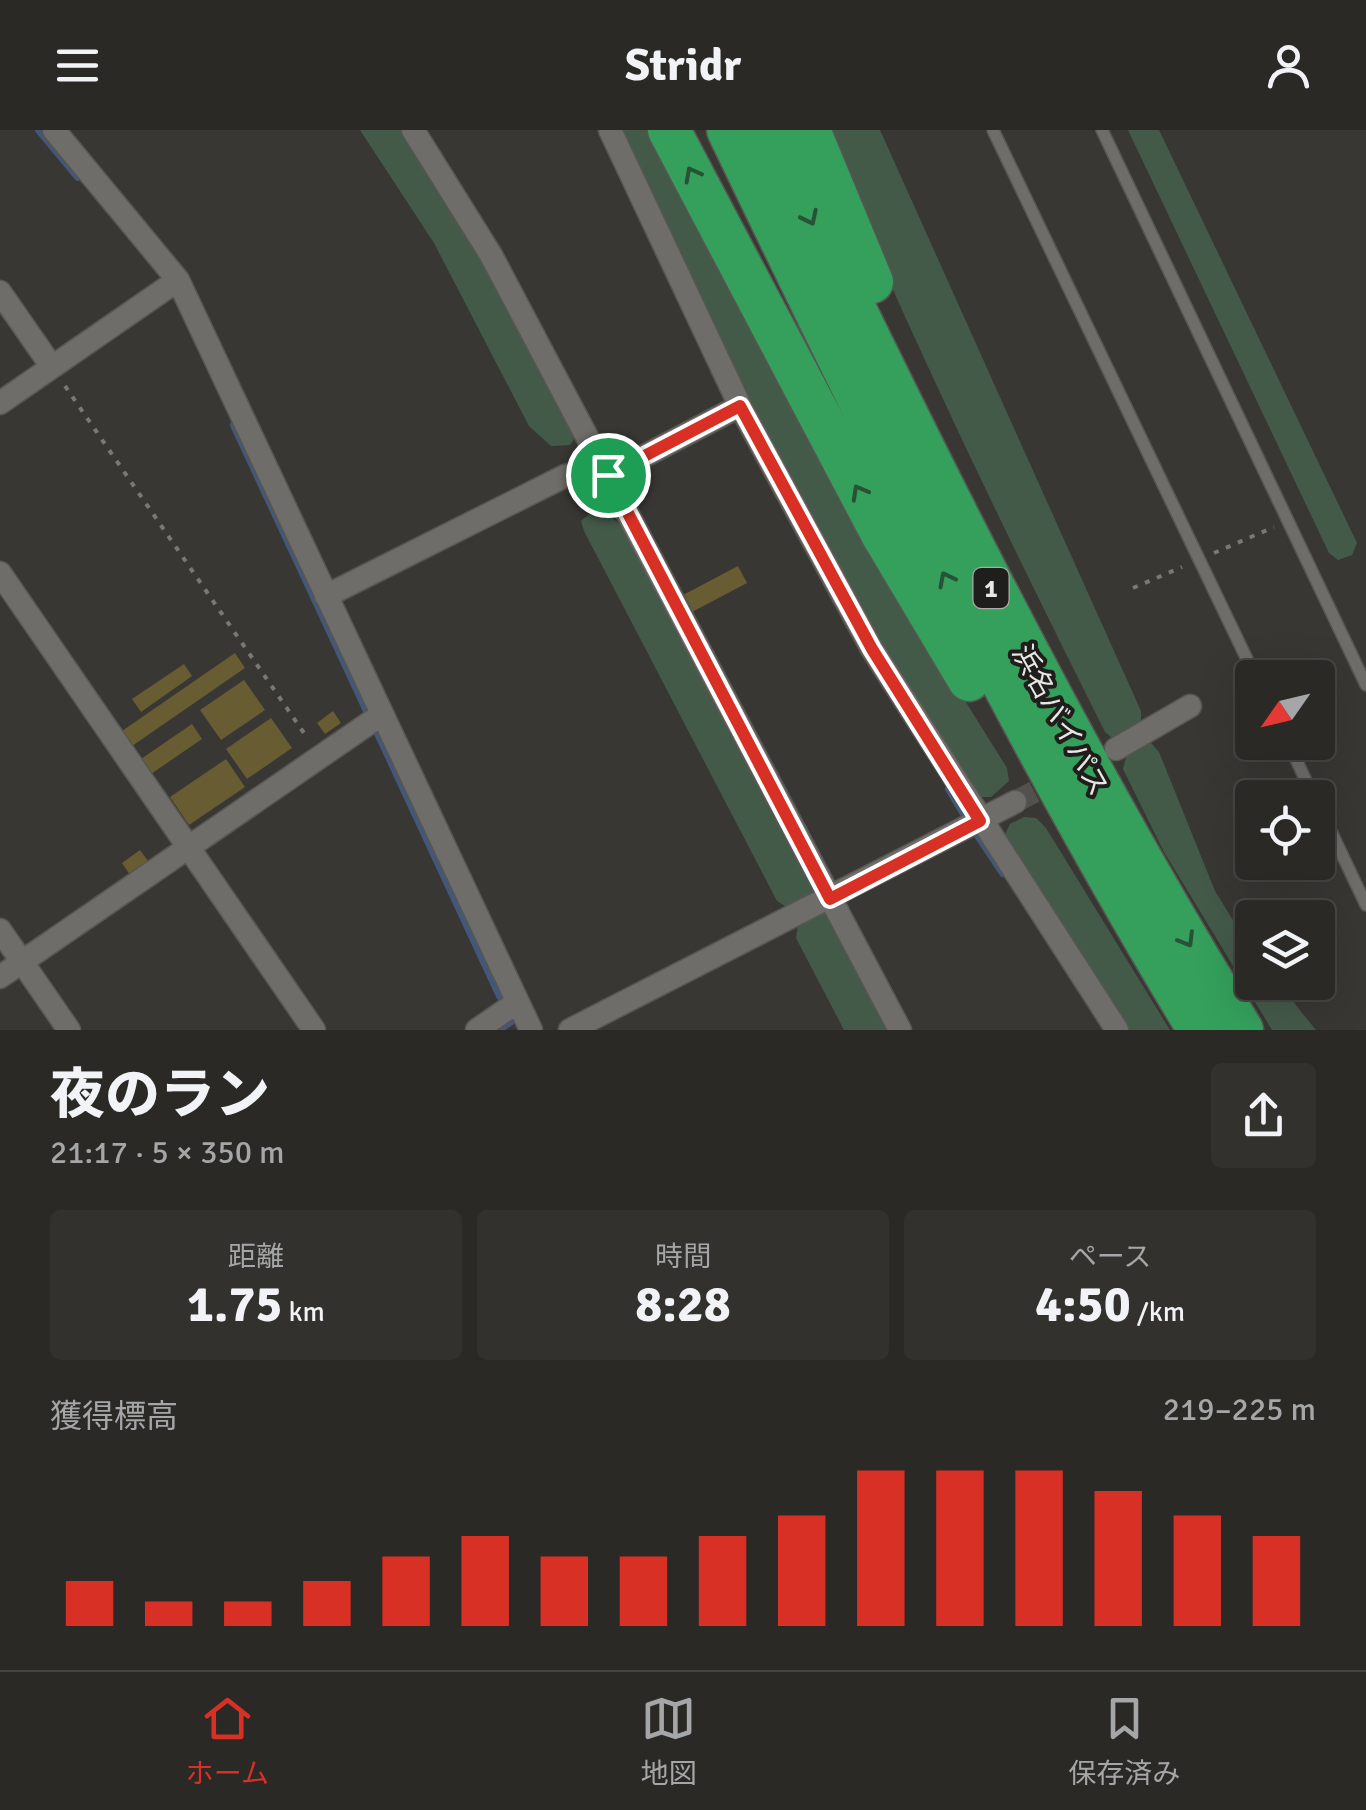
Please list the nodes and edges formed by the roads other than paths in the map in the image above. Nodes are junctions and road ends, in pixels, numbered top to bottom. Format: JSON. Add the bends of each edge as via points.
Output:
{"nodes":[{"id":1,"x":54,"y":130,"type":"edge"},
{"id":2,"x":413,"y":130,"type":"edge"},
{"id":3,"x":610,"y":130,"type":"edge"},
{"id":4,"x":668,"y":130,"type":"edge"},
{"id":5,"x":728,"y":130,"type":"edge"},
{"id":6,"x":768,"y":130,"type":"edge"},
{"id":7,"x":808,"y":130,"type":"edge"},
{"id":8,"x":993,"y":130,"type":"edge"},
{"id":9,"x":1102,"y":130,"type":"edge"},
{"id":10,"x":178,"y":280,"type":"junction"},
{"id":11,"x":0,"y":292,"type":"edge"},
{"id":12,"x":52,"y":367,"type":"junction"},
{"id":13,"x":0,"y":403,"type":"edge"},
{"id":14,"x":740,"y":406,"type":"junction"},
{"id":15,"x":605,"y":470,"type":"junction"},
{"id":16,"x":0,"y":573,"type":"edge"},
{"id":17,"x":326,"y":596,"type":"junction"},
{"id":18,"x":1247,"y":660,"type":"edge"},
{"id":19,"x":1366,"y":685,"type":"edge"},
{"id":20,"x":1190,"y":706,"type":"dead end"},
{"id":21,"x":381,"y":715,"type":"junction"},
{"id":22,"x":1116,"y":749,"type":"dead end"},
{"id":23,"x":1015,"y":802,"type":"tunnel mouth"},
{"id":24,"x":980,"y":821,"type":"junction"},
{"id":25,"x":1335,"y":840,"type":"edge"},
{"id":26,"x":189,"y":848,"type":"junction"},
{"id":27,"x":1135,"y":889,"type":"junction"},
{"id":28,"x":830,"y":899,"type":"junction"},
{"id":29,"x":1366,"y":905,"type":"edge"},
{"id":30,"x":0,"y":930,"type":"edge"},
{"id":31,"x":22,"y":962,"type":"junction"},
{"id":32,"x":0,"y":977,"type":"edge"},
{"id":33,"x":516,"y":1003,"type":"junction"},
{"id":34,"x":69,"y":1030,"type":"edge"},
{"id":35,"x":314,"y":1030,"type":"edge"},
{"id":36,"x":477,"y":1030,"type":"edge"},
{"id":37,"x":532,"y":1030,"type":"edge"},
{"id":38,"x":570,"y":1030,"type":"edge"},
{"id":39,"x":900,"y":1030,"type":"edge"},
{"id":40,"x":1117,"y":1030,"type":"edge"},
{"id":41,"x":1200,"y":1030,"type":"edge"},
{"id":42,"x":1242,"y":1030,"type":"edge"}],
"edges":[{"from":1,"to":10,"type":"street"},
{"from":2,"to":15,"type":"street","via":[[491,255]]},
{"from":3,"to":14,"type":"street"},
{"from":27,"to":4,"type":"highway","one_way":true,"via":[[995,722],[918,597]]},
{"from":27,"to":5,"type":"highway","name":"浜名バイパス","number":"1","one_way":true,"via":[[935,559]]},
{"from":6,"to":27,"type":"highway","name":"浜名バイパス","number":"1","one_way":true},
{"from":7,"to":27,"type":"highway","number":"1"},
{"from":8,"to":18,"type":"lane"},
{"from":9,"to":19,"type":"lane"},
{"from":10,"to":12,"type":"street"},
{"from":10,"to":17,"type":"street"},
{"from":11,"to":12,"type":"street"},
{"from":12,"to":13,"type":"street"},
{"from":14,"to":15,"type":"street"},
{"from":14,"to":24,"type":"street","via":[[872,649]]},
{"from":15,"to":17,"type":"street","via":[[565,476]]},
{"from":15,"to":28,"type":"street"},
{"from":16,"to":26,"type":"street"},
{"from":17,"to":21,"type":"street"},
{"from":20,"to":22,"type":"street"},
{"from":21,"to":26,"type":"street"},
{"from":21,"to":33,"type":"street"},
{"from":23,"to":24,"type":"street"},
{"from":24,"to":28,"type":"street"},
{"from":24,"to":40,"type":"street"},
{"from":25,"to":29,"type":"lane"},
{"from":26,"to":31,"type":"street"},
{"from":26,"to":35,"type":"street"},
{"from":27,"to":41,"type":"highway","name":"浜名バイパス","number":"1"},
{"from":27,"to":42,"type":"highway","name":"浜名バイパス","number":"1","one_way":true},
{"from":28,"to":38,"type":"street"},
{"from":28,"to":39,"type":"street"},
{"from":30,"to":31,"type":"street"},
{"from":31,"to":32,"type":"street"},
{"from":31,"to":34,"type":"street"},
{"from":33,"to":36,"type":"street"},
{"from":33,"to":37,"type":"street"}]}
